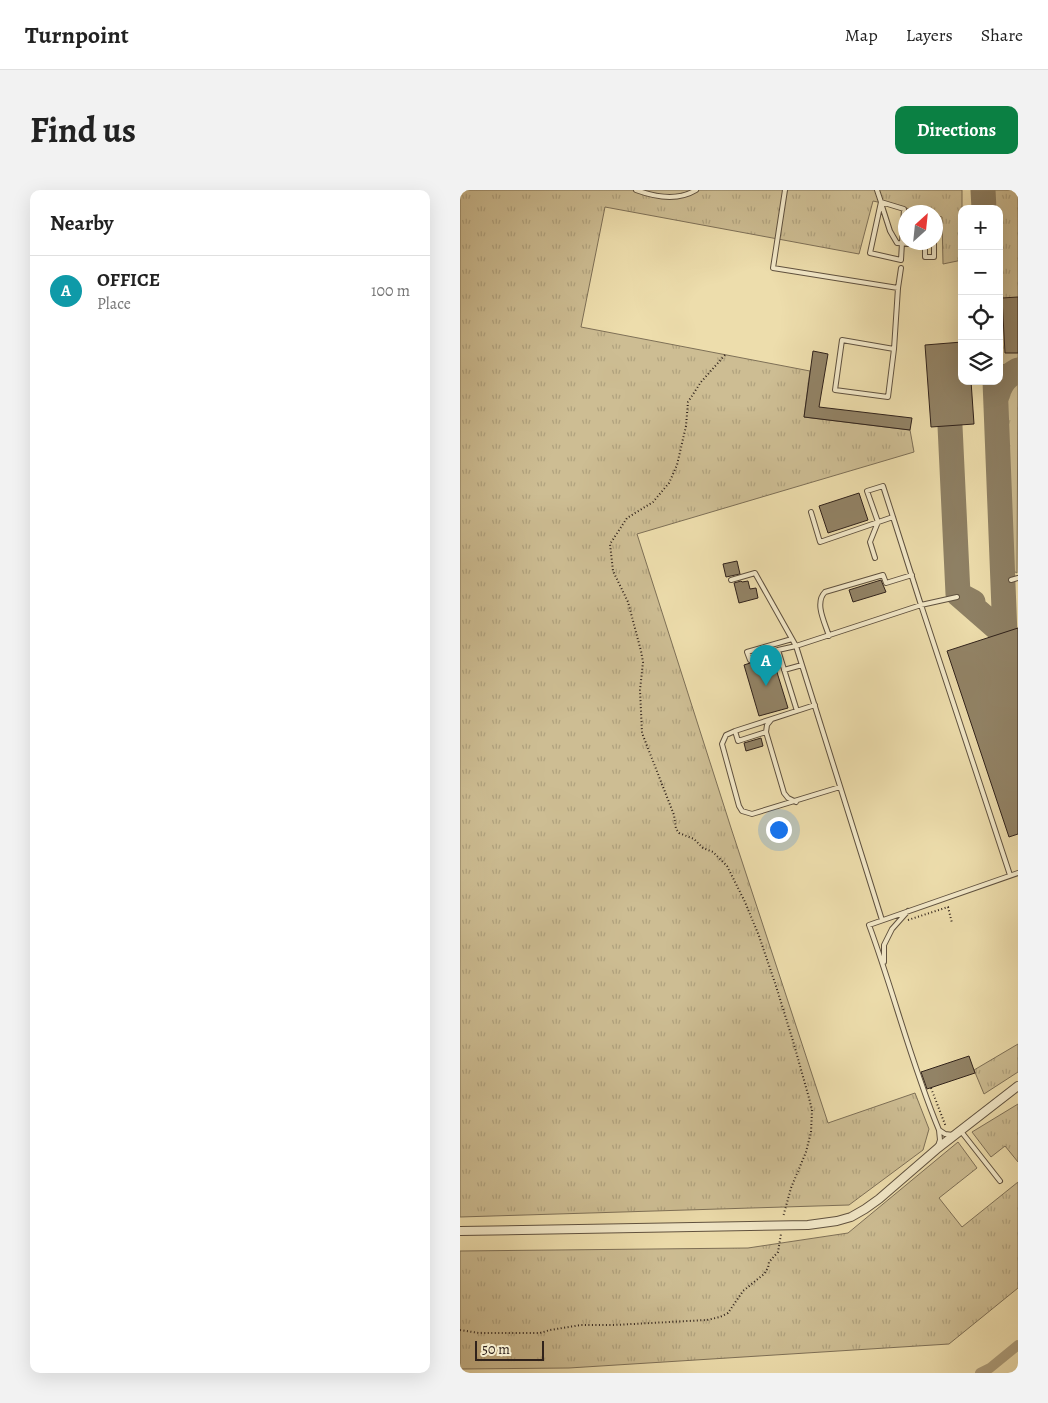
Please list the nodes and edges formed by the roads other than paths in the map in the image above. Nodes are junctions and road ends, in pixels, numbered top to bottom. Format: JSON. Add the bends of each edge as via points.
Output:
{"nodes":[{"id":1,"x":636,"y":190,"type":"edge"},
{"id":2,"x":696,"y":190,"type":"edge"},
{"id":3,"x":785,"y":190,"type":"edge"},
{"id":4,"x":877,"y":190,"type":"edge"},
{"id":5,"x":880,"y":202,"type":"junction"},
{"id":6,"x":898,"y":208,"type":"edge"},
{"id":7,"x":898,"y":243,"type":"edge"},
{"id":8,"x":902,"y":250,"type":"edge"},
{"id":9,"x":924,"y":250,"type":"edge"},
{"id":10,"x":934,"y":250,"type":"edge"},
{"id":11,"x":900,"y":268,"type":"dead end"},
{"id":12,"x":898,"y":288,"type":"junction"},
{"id":13,"x":894,"y":349,"type":"junction"},
{"id":14,"x":811,"y":512,"type":"dead end"},
{"id":15,"x":893,"y":517,"type":"junction"},
{"id":16,"x":878,"y":522,"type":"junction"},
{"id":17,"x":875,"y":558,"type":"dead end"},
{"id":18,"x":912,"y":575,"type":"junction"},
{"id":19,"x":1018,"y":578,"type":"edge"},
{"id":20,"x":731,"y":580,"type":"dead end"},
{"id":21,"x":1011,"y":580,"type":"dead end"},
{"id":22,"x":957,"y":597,"type":"dead end"},
{"id":23,"x":922,"y":605,"type":"junction"},
{"id":24,"x":829,"y":636,"type":"junction"},
{"id":25,"x":792,"y":639,"type":"junction"},
{"id":26,"x":796,"y":646,"type":"junction"},
{"id":27,"x":778,"y":650,"type":"junction"},
{"id":28,"x":802,"y":666,"type":"junction"},
{"id":29,"x":784,"y":670,"type":"junction"},
{"id":30,"x":815,"y":705,"type":"junction"},
{"id":31,"x":797,"y":711,"type":"junction"},
{"id":32,"x":772,"y":719,"type":"junction"},
{"id":33,"x":735,"y":731,"type":"junction"},
{"id":34,"x":766,"y":732,"type":"junction"},
{"id":35,"x":840,"y":787,"type":"junction"},
{"id":36,"x":796,"y":802,"type":"junction"},
{"id":37,"x":1018,"y":873,"type":"edge"},
{"id":38,"x":1010,"y":875,"type":"junction"},
{"id":39,"x":908,"y":911,"type":"junction"},
{"id":40,"x":882,"y":920,"type":"junction"},
{"id":41,"x":884,"y":964,"type":"junction"},
{"id":42,"x":1018,"y":1086,"type":"edge"},
{"id":43,"x":939,"y":1130,"type":"junction"},
{"id":44,"x":954,"y":1133,"type":"junction"},
{"id":45,"x":938,"y":1148,"type":"junction"},
{"id":46,"x":1000,"y":1181,"type":"dead end"},
{"id":47,"x":460,"y":1231,"type":"edge"}],
"edges":[{"from":1,"to":2,"type":"lane","via":[[662,197]]},
{"from":3,"to":12,"type":"lane","via":[[773,268]]},
{"from":4,"to":5,"type":"lane"},
{"from":5,"to":6,"type":"lane"},
{"from":5,"to":7,"type":"lane","via":[[890,231]]},
{"from":5,"to":8,"type":"lane","via":[[870,253],[902,260]]},
{"from":9,"to":10,"type":"lane","via":[[924,256],[934,258]]},
{"from":11,"to":12,"type":"lane"},
{"from":12,"to":13,"type":"lane"},
{"from":13,"to":13,"type":"lane","via":[[888,397],[835,390],[842,340]]},
{"from":14,"to":16,"type":"lane","via":[[820,542]]},
{"from":15,"to":16,"type":"lane"},
{"from":15,"to":16,"type":"lane","via":[[883,486],[867,491]]},
{"from":15,"to":18,"type":"lane"},
{"from":16,"to":17,"type":"lane","via":[[870,542]]},
{"from":18,"to":23,"type":"lane"},
{"from":18,"to":24,"type":"lane","via":[[886,583],[884,575],[825,592],[820,597],[820,604]]},
{"from":19,"to":21,"type":"lane"},
{"from":20,"to":25,"type":"lane","via":[[755,573]]},
{"from":22,"to":23,"type":"lane"},
{"from":23,"to":24,"type":"lane"},
{"from":23,"to":38,"type":"lane"},
{"from":24,"to":26,"type":"lane"},
{"from":25,"to":26,"type":"lane"},
{"from":25,"to":27,"type":"lane","via":[[747,652],[750,660]]},
{"from":26,"to":27,"type":"lane"},
{"from":26,"to":28,"type":"lane"},
{"from":27,"to":29,"type":"lane"},
{"from":28,"to":29,"type":"lane"},
{"from":28,"to":30,"type":"lane"},
{"from":29,"to":31,"type":"lane"},
{"from":30,"to":31,"type":"lane"},
{"from":30,"to":35,"type":"lane"},
{"from":31,"to":32,"type":"lane"},
{"from":32,"to":33,"type":"lane"},
{"from":32,"to":34,"type":"lane","via":[[766,725]]},
{"from":33,"to":34,"type":"lane","via":[[738,741]]},
{"from":33,"to":36,"type":"lane","via":[[726,735],[722,744],[742,811],[752,814]]},
{"from":34,"to":36,"type":"lane","via":[[784,793]]},
{"from":35,"to":36,"type":"lane"},
{"from":35,"to":40,"type":"lane"},
{"from":37,"to":38,"type":"lane"},
{"from":38,"to":39,"type":"lane"},
{"from":39,"to":40,"type":"lane"},
{"from":39,"to":41,"type":"lane","via":[[892,929],[884,945]]},
{"from":40,"to":41,"type":"lane","via":[[869,925]]},
{"from":41,"to":43,"type":"lane","via":[[922,1090]]},
{"from":42,"to":44,"type":"street"},
{"from":43,"to":44,"type":"lane","via":[[944,1134]]},
{"from":43,"to":45,"type":"lane"},
{"from":44,"to":45,"type":"street"},
{"from":44,"to":46,"type":"lane"},
{"from":45,"to":47,"type":"street","via":[[879,1199],[851,1217],[837,1221],[782,1226]]}]}
